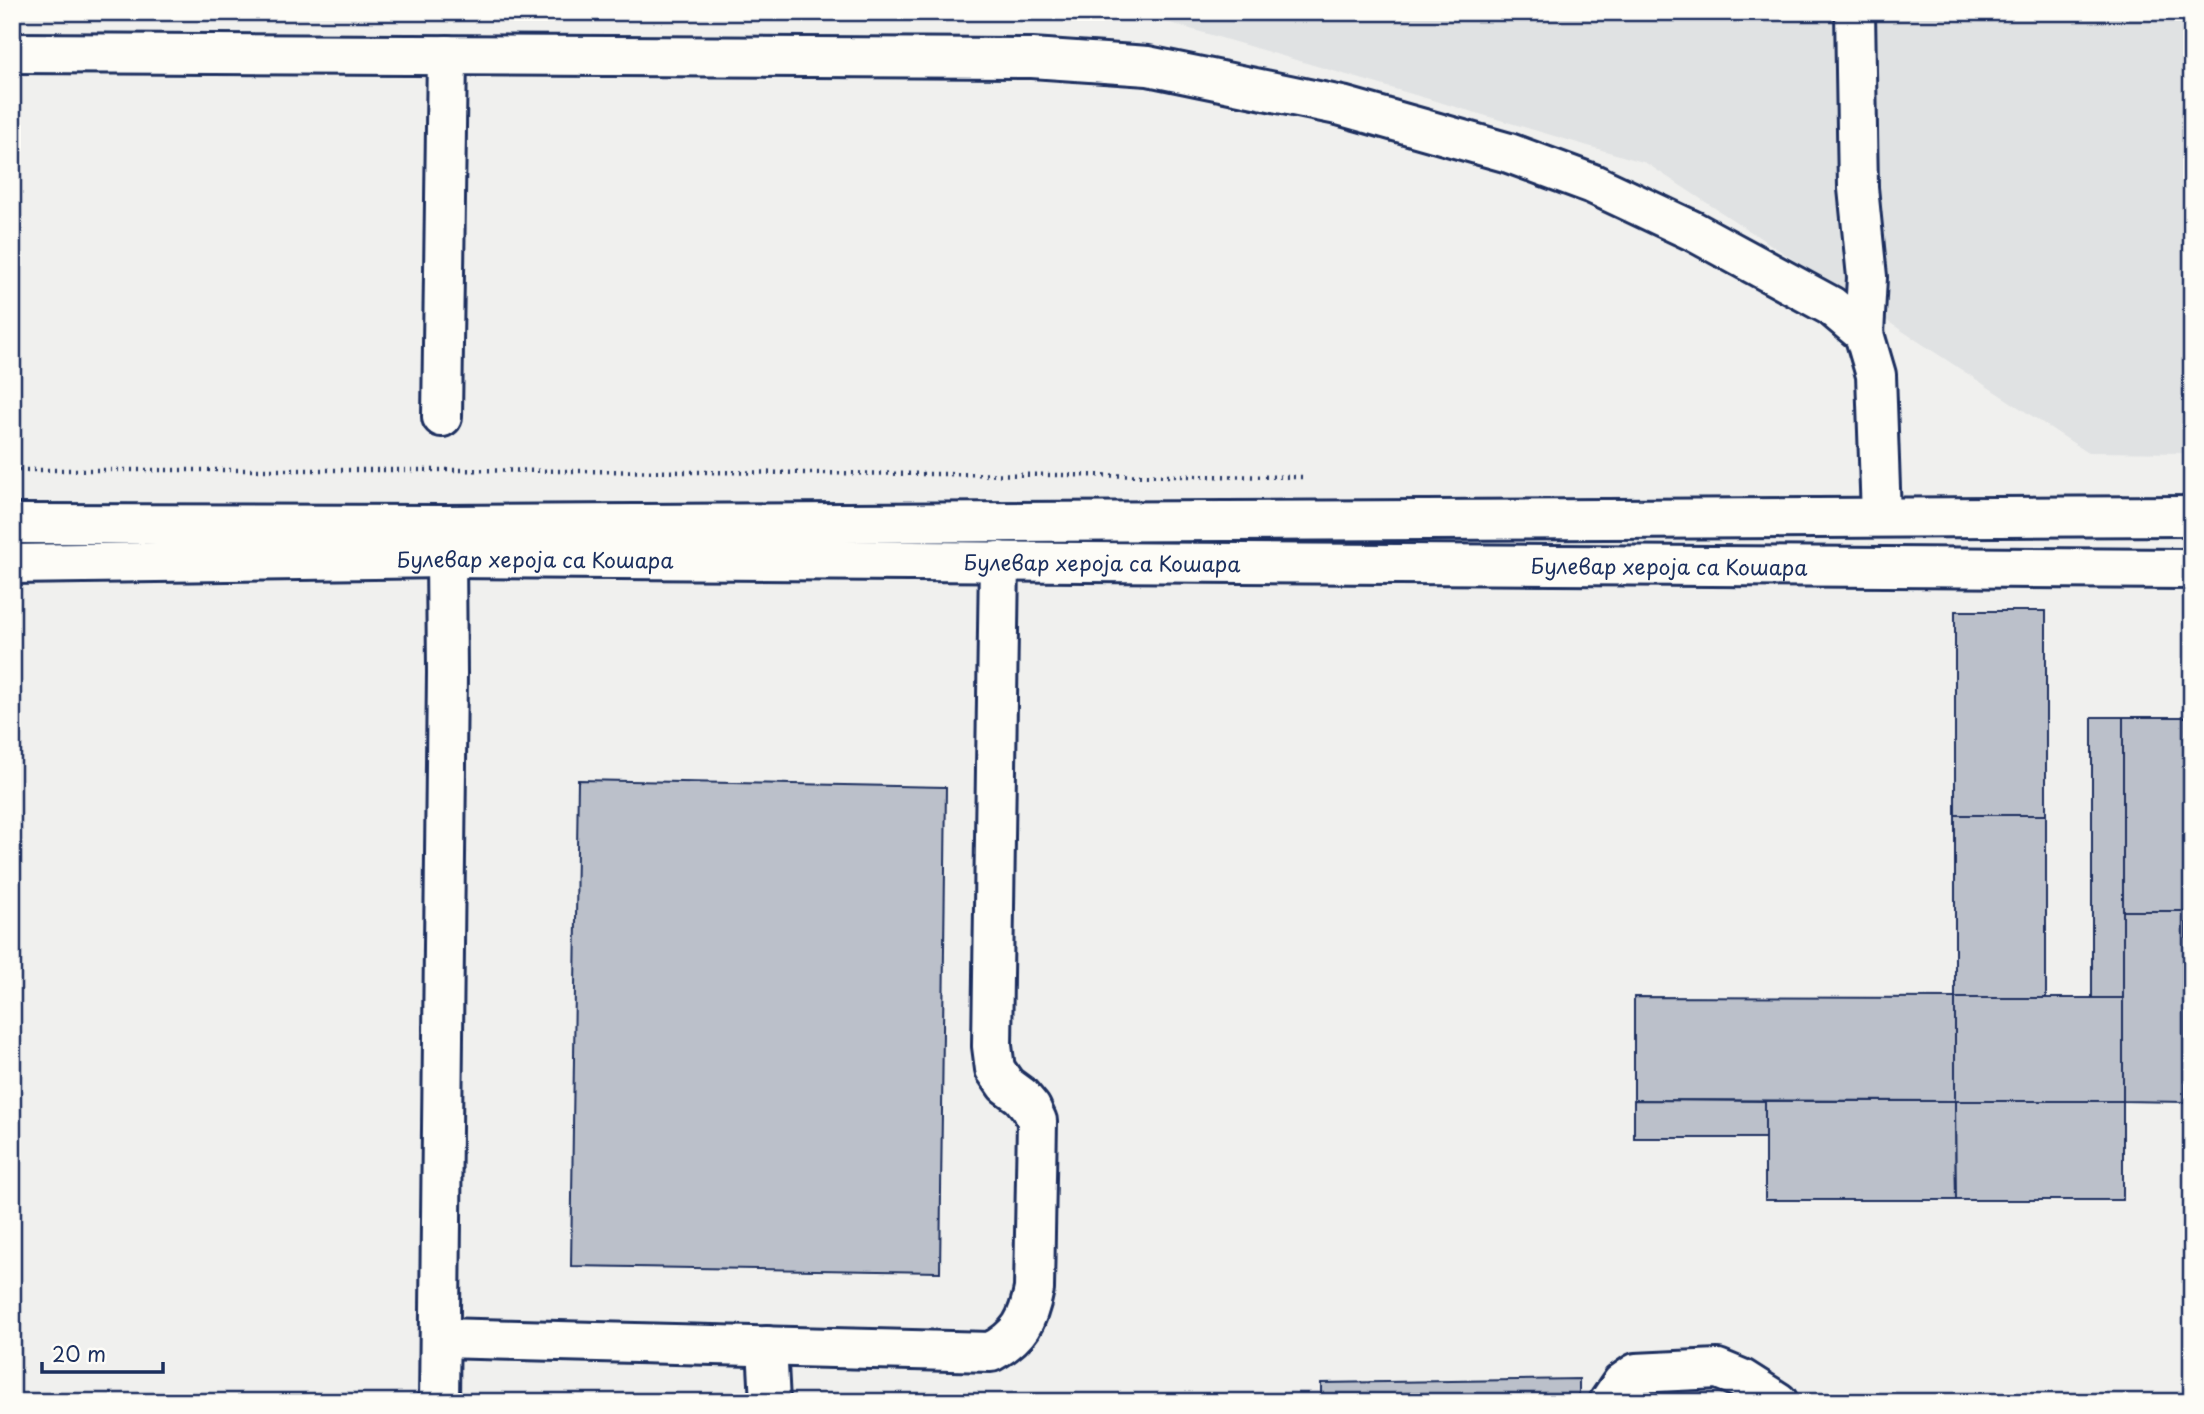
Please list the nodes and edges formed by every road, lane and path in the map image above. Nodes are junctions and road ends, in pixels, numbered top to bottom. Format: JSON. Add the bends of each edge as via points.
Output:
{"nodes":[{"id":1,"x":1855,"y":12,"type":"edge"},
{"id":2,"x":12,"y":53,"type":"edge"},
{"id":3,"x":447,"y":55,"type":"junction"},
{"id":4,"x":1864,"y":334,"type":"junction"},
{"id":5,"x":442,"y":417,"type":"dead end"},
{"id":6,"x":12,"y":470,"type":"edge"},
{"id":7,"x":1311,"y":477,"type":"dead end"},
{"id":8,"x":1881,"y":516,"type":"junction"},
{"id":9,"x":2192,"y":516,"type":"edge"},
{"id":10,"x":12,"y":524,"type":"edge"},
{"id":11,"x":446,"y":558,"type":"junction"},
{"id":12,"x":999,"y":561,"type":"junction"},
{"id":13,"x":12,"y":564,"type":"edge"},
{"id":14,"x":2192,"y":569,"type":"edge"},
{"id":15,"x":440,"y":1338,"type":"junction"},
{"id":16,"x":767,"y":1346,"type":"junction"},
{"id":17,"x":439,"y":1402,"type":"edge"},
{"id":18,"x":770,"y":1402,"type":"edge"},
{"id":19,"x":1609,"y":1402,"type":"edge"},
{"id":20,"x":1778,"y":1402,"type":"edge"}],
"edges":[{"from":1,"to":4,"type":"main road","via":[[1858,188],[1867,277]]},
{"from":2,"to":3,"type":"main road"},
{"from":3,"to":4,"type":"main road","via":[[1032,58],[1148,66],[1342,106],[1509,153],[1581,180],[1704,237],[1831,306]]},
{"from":3,"to":5,"type":"main road"},
{"from":4,"to":8,"type":"main road","via":[[1875,375]]},
{"from":6,"to":7,"type":"path"},
{"from":8,"to":9,"type":"main road","name":"Булевар хероја са Кошара"},
{"from":8,"to":10,"type":"main road","name":"Булевар хероја са Кошара"},
{"from":11,"to":12,"type":"main road","name":"Булевар хероја са Кошара"},
{"from":11,"to":13,"type":"main road","name":"Булевар хероја са Кошара"},
{"from":11,"to":15,"type":"main road"},
{"from":12,"to":14,"type":"main road","name":"Булевар хероја са Кошара"},
{"from":12,"to":16,"type":"main road","via":[[992,1046],[995,1069],[1031,1108],[1037,1121],[1030,1310],[1007,1343],[991,1352]]},
{"from":15,"to":16,"type":"main road"},
{"from":15,"to":17,"type":"main road"},
{"from":16,"to":18,"type":"main road"},
{"from":19,"to":20,"type":"main road","via":[[1636,1373],[1718,1369]]}]}
